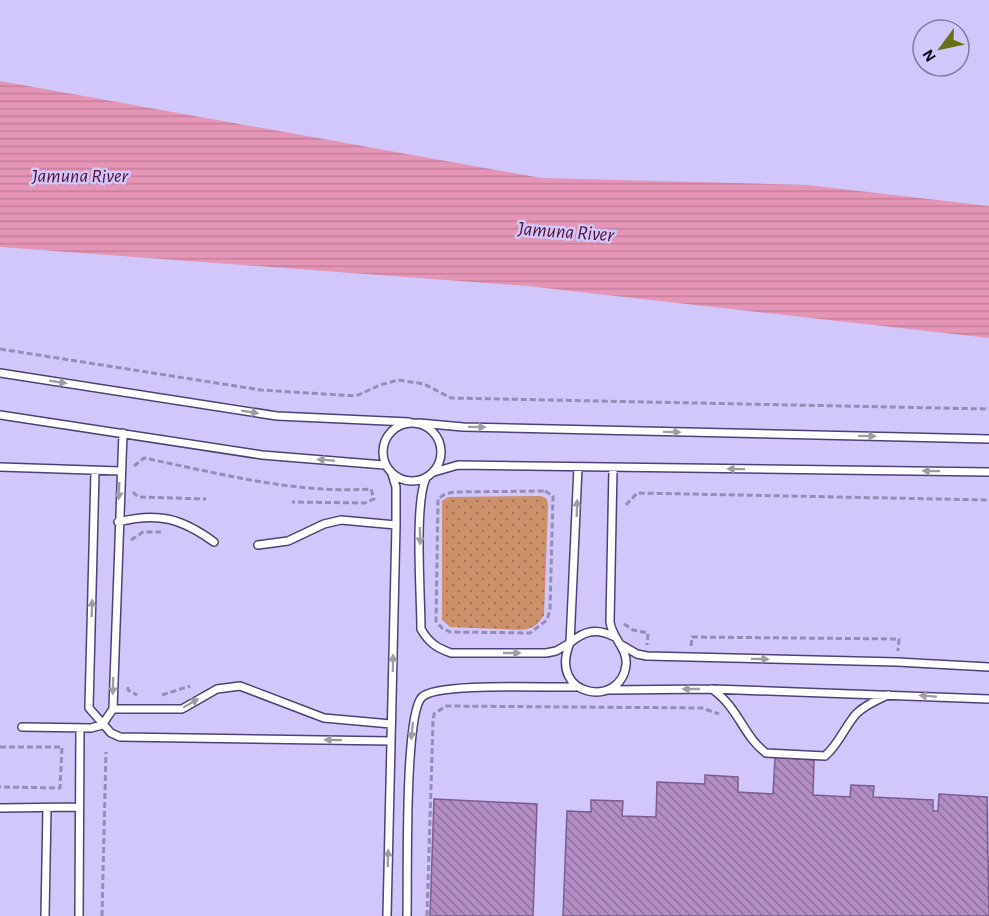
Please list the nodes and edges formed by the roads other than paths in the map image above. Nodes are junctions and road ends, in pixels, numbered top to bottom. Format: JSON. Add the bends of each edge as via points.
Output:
{"nodes":[{"id":1,"x":0,"y":373,"type":"edge"},
{"id":2,"x":0,"y":415,"type":"edge"},
{"id":3,"x":409,"y":422,"type":"junction"},
{"id":4,"x":419,"y":423,"type":"junction"},
{"id":5,"x":123,"y":433,"type":"junction"},
{"id":6,"x":989,"y":439,"type":"edge"},
{"id":7,"x":384,"y":465,"type":"junction"},
{"id":8,"x":0,"y":467,"type":"edge"},
{"id":9,"x":578,"y":467,"type":"junction"},
{"id":10,"x":613,"y":468,"type":"junction"},
{"id":11,"x":120,"y":471,"type":"junction"},
{"id":12,"x":95,"y":472,"type":"junction"},
{"id":13,"x":434,"y":472,"type":"junction"},
{"id":14,"x":989,"y":472,"type":"edge"},
{"id":15,"x":392,"y":474,"type":"junction"},
{"id":16,"x":426,"y":478,"type":"junction"},
{"id":17,"x":118,"y":522,"type":"junction"},
{"id":18,"x":396,"y":525,"type":"junction"},
{"id":19,"x":214,"y":542,"type":"dead end"},
{"id":20,"x":258,"y":545,"type":"dead end"},
{"id":21,"x":615,"y":638,"type":"junction"},
{"id":22,"x":570,"y":642,"type":"junction"},
{"id":23,"x":620,"y":644,"type":"junction"},
{"id":24,"x":989,"y":667,"type":"edge"},
{"id":25,"x":576,"y":687,"type":"junction"},
{"id":26,"x":712,"y":689,"type":"junction"},
{"id":27,"x":609,"y":690,"type":"junction"},
{"id":28,"x":891,"y":694,"type":"junction"},
{"id":29,"x":989,"y":699,"type":"edge"},
{"id":30,"x":113,"y":709,"type":"junction"},
{"id":31,"x":392,"y":724,"type":"junction"},
{"id":32,"x":102,"y":725,"type":"junction"},
{"id":33,"x":22,"y":727,"type":"dead end"},
{"id":34,"x":80,"y":729,"type":"junction"},
{"id":35,"x":391,"y":741,"type":"junction"},
{"id":36,"x":79,"y":807,"type":"junction"},
{"id":37,"x":0,"y":808,"type":"edge"},
{"id":38,"x":48,"y":808,"type":"junction"},
{"id":39,"x":45,"y":916,"type":"edge"},
{"id":40,"x":79,"y":916,"type":"edge"},
{"id":41,"x":387,"y":916,"type":"edge"},
{"id":42,"x":407,"y":916,"type":"edge"}],
"edges":[{"from":1,"to":3,"type":"lane","one_way":true,"via":[[277,416]]},
{"from":2,"to":5,"type":"lane"},
{"from":3,"to":4,"type":"lane"},
{"from":3,"to":7,"type":"lane","via":[[400,424],[386,437],[382,446]]},
{"from":4,"to":6,"type":"lane","one_way":true},
{"from":4,"to":13,"type":"lane","via":[[428,427],[440,443],[439,463]]},
{"from":7,"to":5,"type":"lane","one_way":true,"via":[[262,455]]},
{"from":5,"to":11,"type":"lane"},
{"from":7,"to":15,"type":"lane"},
{"from":8,"to":12,"type":"lane"},
{"from":9,"to":10,"type":"lane"},
{"from":9,"to":13,"type":"lane","via":[[458,465]]},
{"from":22,"to":9,"type":"lane","one_way":true},
{"from":14,"to":10,"type":"lane","one_way":true},
{"from":10,"to":21,"type":"lane","via":[[610,622]]},
{"from":11,"to":12,"type":"lane"},
{"from":11,"to":17,"type":"lane","one_way":true},
{"from":32,"to":12,"type":"lane","one_way":true,"via":[[89,708]]},
{"from":13,"to":16,"type":"lane"},
{"from":15,"to":16,"type":"lane","via":[[408,481]]},
{"from":15,"to":18,"type":"lane"},
{"from":16,"to":22,"type":"lane","one_way":true,"via":[[420,523],[421,629],[427,639],[451,653],[546,653]]},
{"from":17,"to":19,"type":"lane","via":[[162,517],[183,522]]},
{"from":17,"to":30,"type":"lane","one_way":true},
{"from":18,"to":20,"type":"lane","via":[[341,520],[288,541]]},
{"from":31,"to":18,"type":"lane","one_way":true},
{"from":21,"to":22,"type":"lane","via":[[597,630]]},
{"from":21,"to":23,"type":"lane"},
{"from":22,"to":25,"type":"lane","via":[[564,662]]},
{"from":23,"to":24,"type":"lane","one_way":true,"via":[[647,656]]},
{"from":23,"to":27,"type":"lane","via":[[626,665],[617,684]]},
{"from":25,"to":27,"type":"lane","via":[[591,692]]},
{"from":25,"to":42,"type":"lane","one_way":true,"via":[[464,688],[422,696],[414,709],[411,741]]},
{"from":26,"to":27,"type":"lane","one_way":true},
{"from":26,"to":28,"type":"lane"},
{"from":26,"to":28,"type":"lane","via":[[729,702],[766,753],[825,756],[844,735],[854,716]]},
{"from":29,"to":28,"type":"lane","one_way":true},
{"from":30,"to":31,"type":"lane","one_way":true,"via":[[182,709],[217,689],[240,686],[324,718]]},
{"from":30,"to":32,"type":"lane"},
{"from":31,"to":35,"type":"lane"},
{"from":32,"to":34,"type":"lane"},
{"from":35,"to":32,"type":"lane","one_way":true,"via":[[120,737]]},
{"from":33,"to":34,"type":"lane"},
{"from":34,"to":36,"type":"lane"},
{"from":41,"to":35,"type":"lane","one_way":true},
{"from":36,"to":38,"type":"lane"},
{"from":36,"to":40,"type":"lane"},
{"from":37,"to":38,"type":"lane"},
{"from":38,"to":39,"type":"lane"}]}
